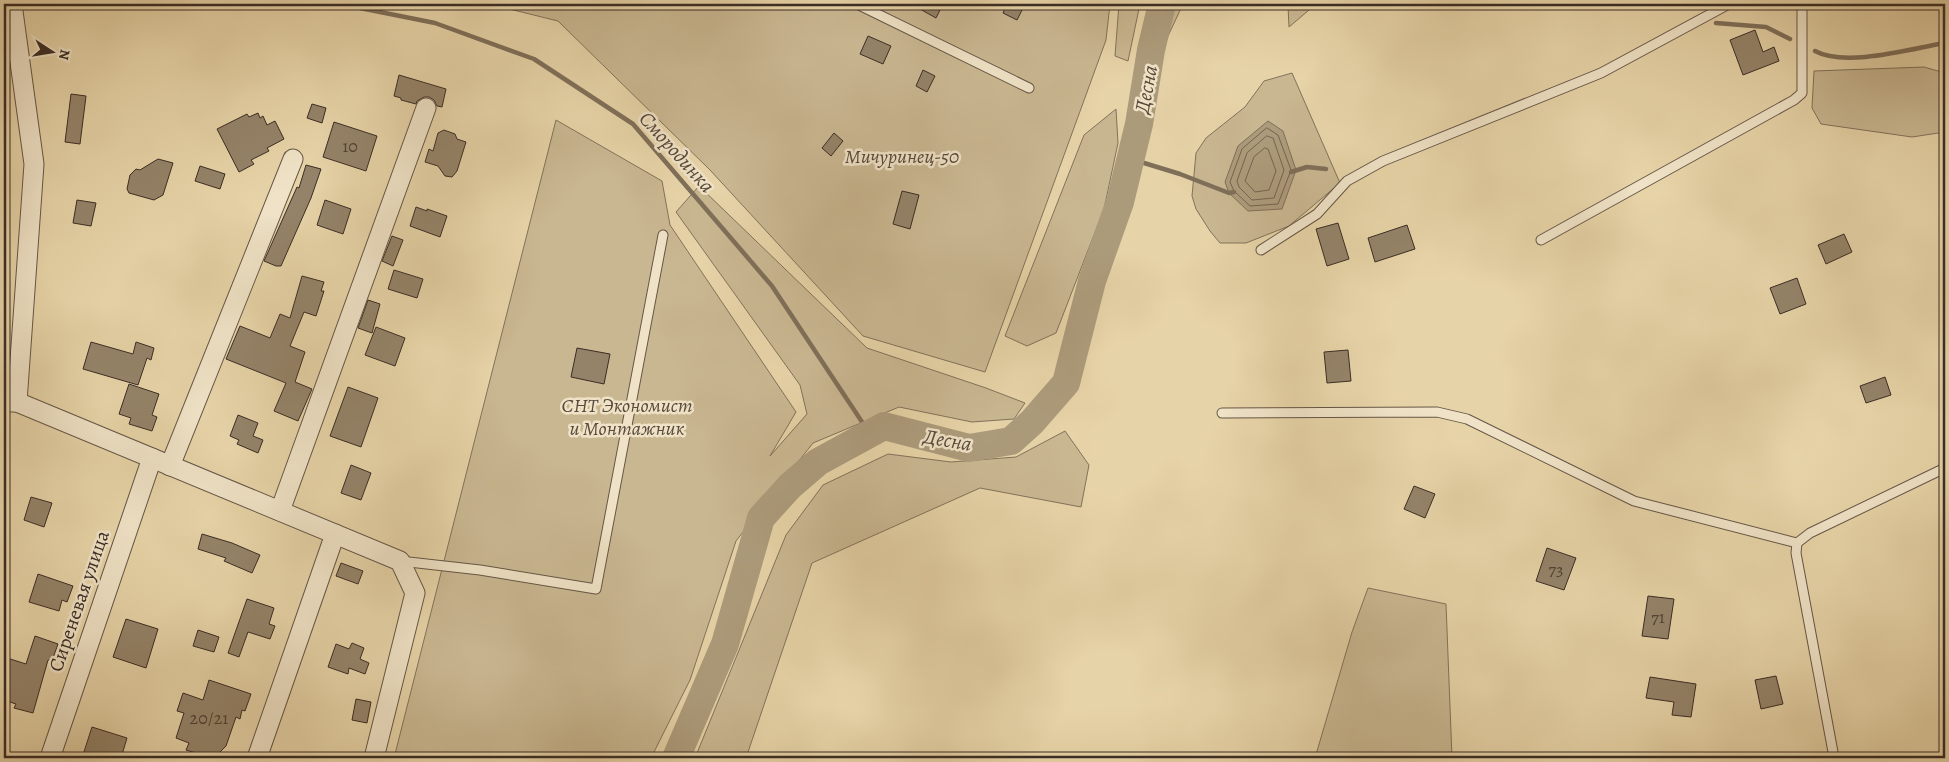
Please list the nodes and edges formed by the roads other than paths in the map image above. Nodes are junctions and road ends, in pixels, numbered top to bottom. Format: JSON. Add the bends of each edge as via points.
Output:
{"nodes":[{"id":1,"x":12,"y":4,"type":"edge"},
{"id":2,"x":857,"y":4,"type":"edge"},
{"id":3,"x":1729,"y":4,"type":"edge"},
{"id":4,"x":1802,"y":4,"type":"edge"},
{"id":5,"x":1029,"y":88,"type":"dead end"},
{"id":6,"x":426,"y":108,"type":"dead end"},
{"id":7,"x":293,"y":159,"type":"dead end"},
{"id":8,"x":663,"y":235,"type":"dead end"},
{"id":9,"x":1541,"y":240,"type":"dead end"},
{"id":10,"x":1261,"y":250,"type":"dead end"},
{"id":11,"x":7,"y":402,"type":"edge"},
{"id":12,"x":1222,"y":413,"type":"dead end"},
{"id":13,"x":152,"y":458,"type":"junction"},
{"id":14,"x":170,"y":466,"type":"junction"},
{"id":15,"x":1945,"y":468,"type":"edge"},
{"id":16,"x":280,"y":512,"type":"junction"},
{"id":17,"x":335,"y":534,"type":"junction"},
{"id":18,"x":1797,"y":543,"type":"junction"},
{"id":19,"x":400,"y":561,"type":"junction"},
{"id":20,"x":1833,"y":752,"type":"dead end"},
{"id":21,"x":50,"y":758,"type":"edge"},
{"id":22,"x":257,"y":758,"type":"edge"},
{"id":23,"x":374,"y":758,"type":"edge"}],
"edges":[{"from":1,"to":11,"type":"street","via":[[34,164]]},
{"from":2,"to":5,"type":"lane"},
{"from":3,"to":10,"type":"lane","via":[[1600,73],[1383,162],[1347,181],[1317,214]]},
{"from":4,"to":9,"type":"lane","via":[[1802,93]]},
{"from":6,"to":16,"type":"street"},
{"from":7,"to":14,"type":"street"},
{"from":8,"to":19,"type":"lane","via":[[596,589]]},
{"from":11,"to":13,"type":"street"},
{"from":12,"to":18,"type":"lane","via":[[1436,412],[1467,419],[1634,501]]},
{"from":13,"to":14,"type":"street"},
{"from":13,"to":21,"type":"street","name":"Сиреневая улица"},
{"from":14,"to":16,"type":"street"},
{"from":15,"to":18,"type":"lane","via":[[1810,533]]},
{"from":16,"to":17,"type":"street"},
{"from":17,"to":19,"type":"street"},
{"from":17,"to":22,"type":"street"},
{"from":18,"to":20,"type":"lane","via":[[1796,553]]},
{"from":19,"to":23,"type":"street","via":[[415,593]]}]}
